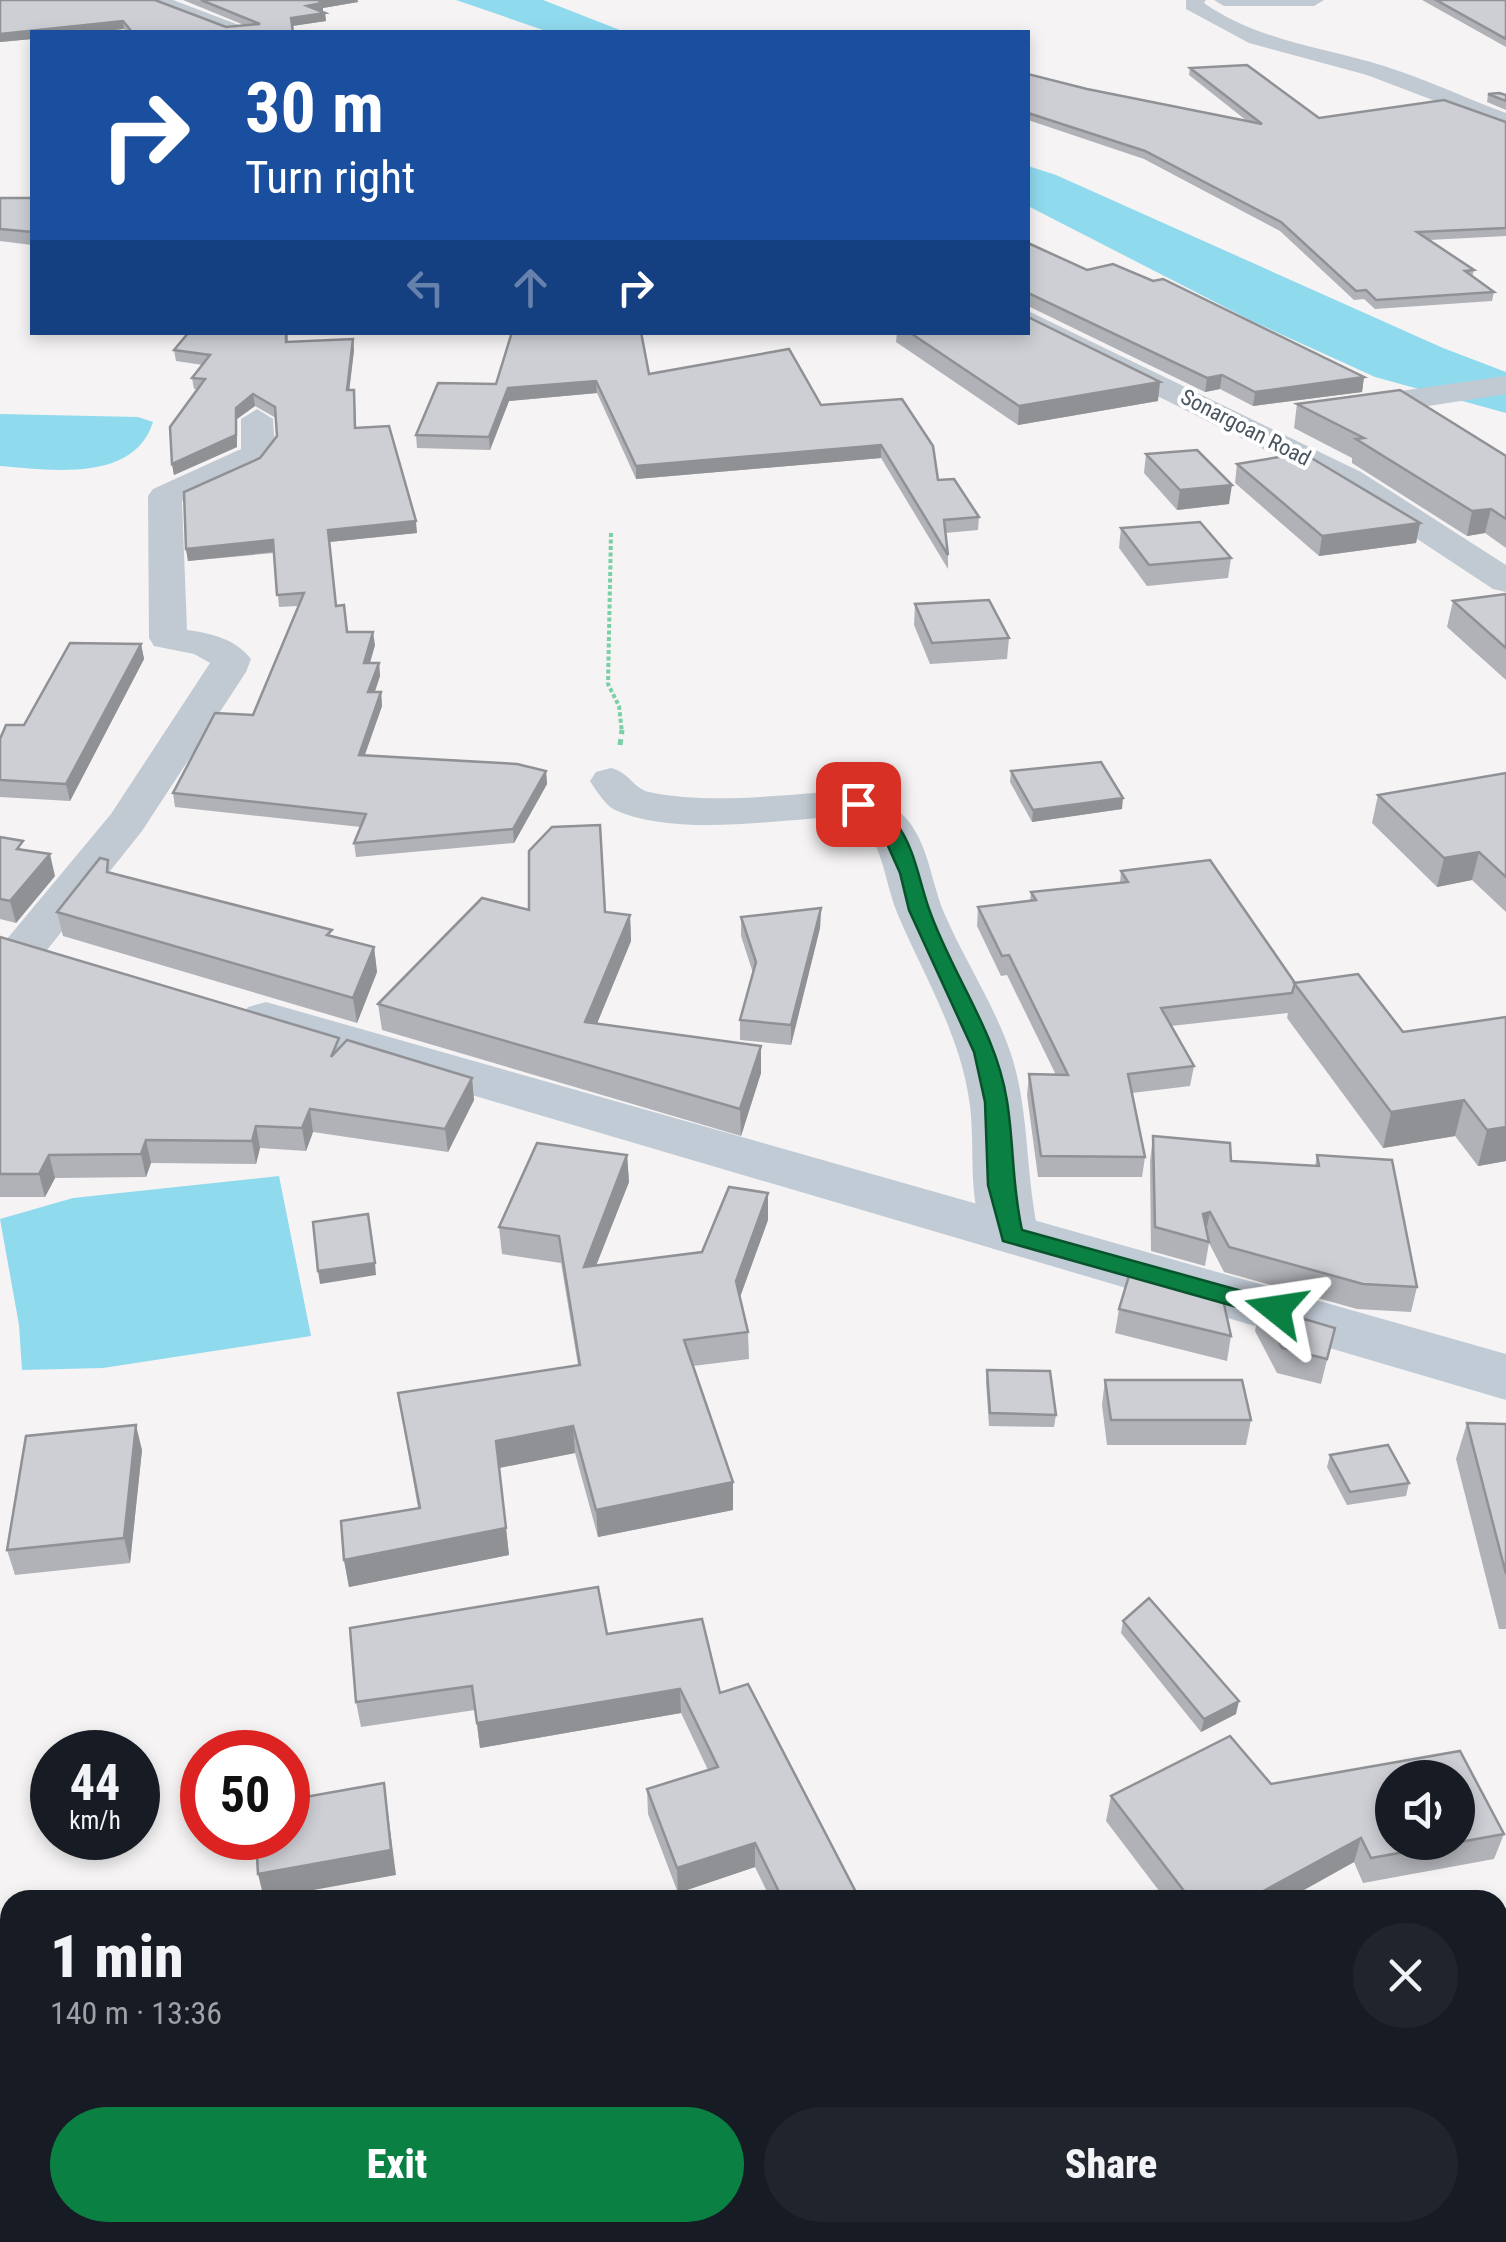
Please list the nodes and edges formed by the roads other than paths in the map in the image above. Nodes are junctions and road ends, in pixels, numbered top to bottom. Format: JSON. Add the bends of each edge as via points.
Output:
{"nodes":[{"id":1,"x":153,"y":0,"type":"edge"},
{"id":2,"x":1196,"y":0,"type":"edge"},
{"id":3,"x":1224,"y":0,"type":"edge"},
{"id":4,"x":1314,"y":0,"type":"edge"},
{"id":5,"x":241,"y":30,"type":"edge"},
{"id":6,"x":1506,"y":121,"type":"edge"},
{"id":7,"x":1030,"y":321,"type":"edge"},
{"id":8,"x":1506,"y":385,"type":"edge"},
{"id":9,"x":257,"y":420,"type":"dead end"},
{"id":10,"x":1236,"y":422,"type":"junction"},
{"id":11,"x":1506,"y":581,"type":"edge"},
{"id":12,"x":611,"y":780,"type":"road end"},
{"id":13,"x":13,"y":941,"type":"edge"},
{"id":14,"x":80,"y":962,"type":"edge"},
{"id":15,"x":226,"y":1006,"type":"edge"},
{"id":16,"x":1011,"y":1235,"type":"junction"},
{"id":17,"x":1506,"y":1377,"type":"edge"}],
"edges":[{"from":1,"to":5,"type":"street"},
{"from":2,"to":6,"type":"street","via":[[1192,4],[1206,16],[1251,37],[1378,71]]},
{"from":3,"to":4,"type":"street"},
{"from":7,"to":10,"type":"street","name":"Sonargoan Road"},
{"from":8,"to":10,"type":"street"},
{"from":9,"to":13,"type":"street","via":[[257,452],[165,496],[168,638],[223,650],[231,659],[226,672],[128,822]]},
{"from":10,"to":11,"type":"street","name":"Sonargoan Road","via":[[1349,479]]},
{"from":12,"to":16,"type":"street","via":[[627,800],[680,811],[858,804],[888,825],[985,1052]]},
{"from":13,"to":14,"type":"main road"},
{"from":15,"to":16,"type":"main road"},
{"from":16,"to":17,"type":"main road"}]}
